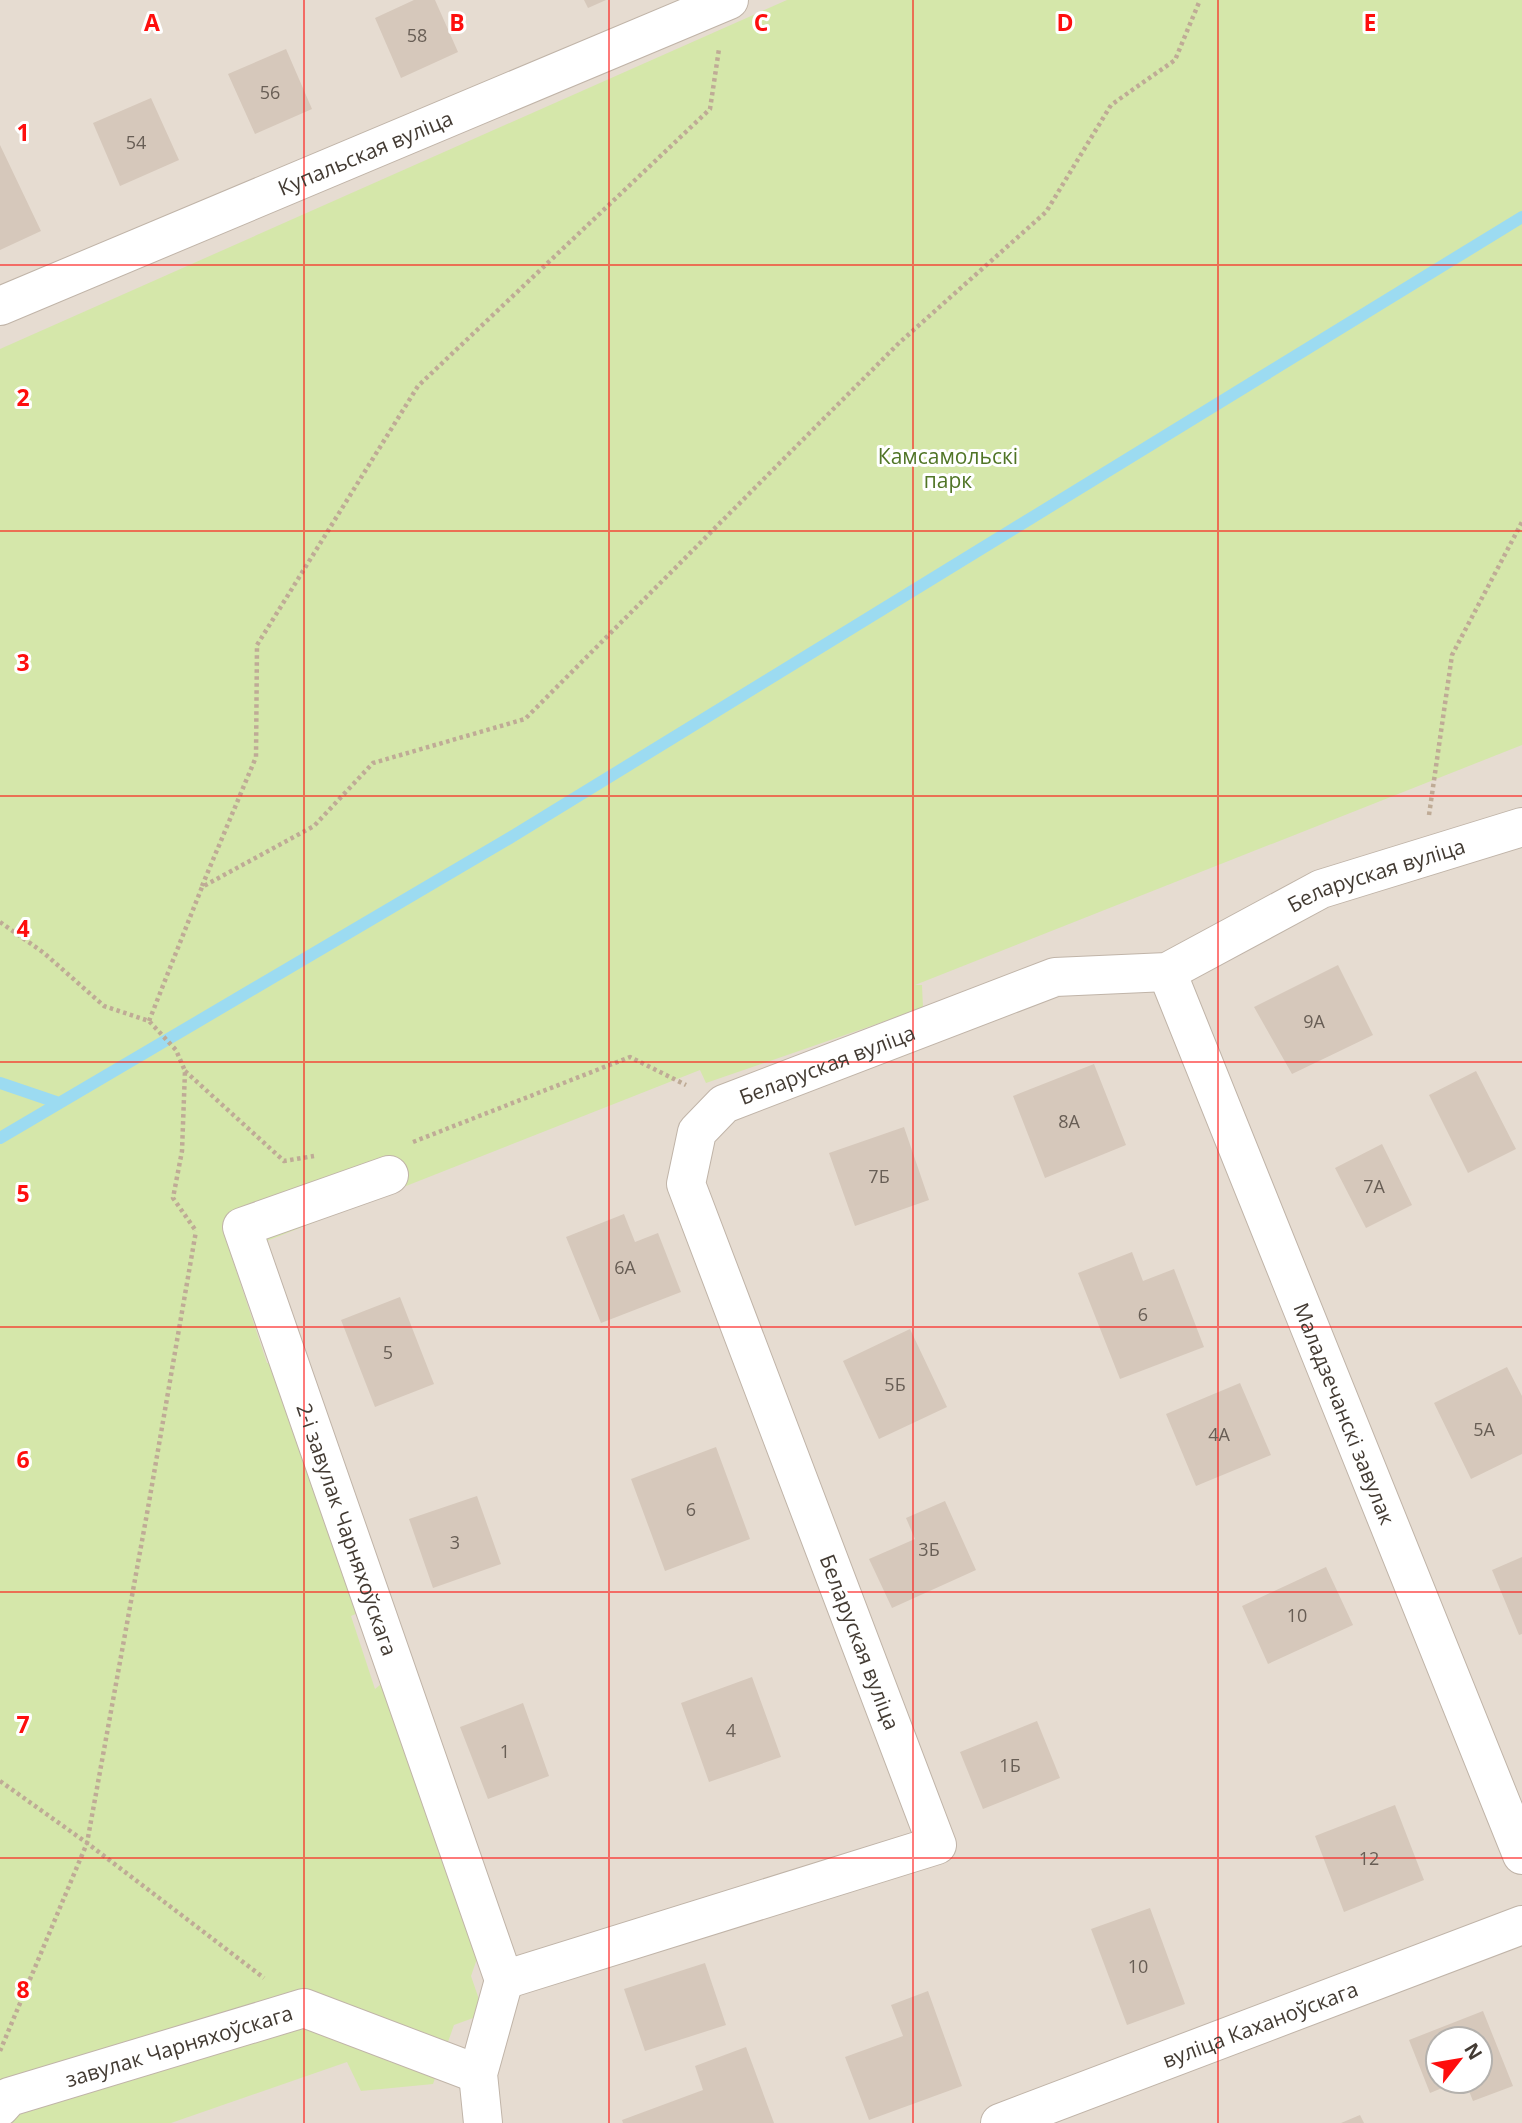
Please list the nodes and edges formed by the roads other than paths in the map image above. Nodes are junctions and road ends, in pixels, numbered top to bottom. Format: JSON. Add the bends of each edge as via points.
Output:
{"nodes":[{"id":1,"x":727,"y":1,"type":"edge"},
{"id":2,"x":0,"y":306,"type":"edge"},
{"id":3,"x":1522,"y":827,"type":"edge"},
{"id":4,"x":1167,"y":972,"type":"junction"},
{"id":5,"x":397,"y":1159,"type":"road end"},
{"id":6,"x":1522,"y":1856,"type":"edge"},
{"id":7,"x":1522,"y":1925,"type":"edge"},
{"id":8,"x":504,"y":1980,"type":"junction"},
{"id":9,"x":478,"y":2074,"type":"junction"},
{"id":10,"x":0,"y":2107,"type":"edge"},
{"id":11,"x":483,"y":2123,"type":"edge"},
{"id":12,"x":1000,"y":2123,"type":"edge"}],
"edges":[{"from":1,"to":2,"type":"street","name":"Купальская вуліца"},
{"from":3,"to":4,"type":"street","name":"Беларуская вуліца","via":[[1321,889]]},
{"from":4,"to":6,"type":"street","name":"Маладзечанскі завулак"},
{"from":4,"to":8,"type":"street","name":"Беларуская вуліца","via":[[1055,977],[724,1104],[697,1132],[685,1184],[937,1845]]},
{"from":5,"to":8,"type":"street","name":"2-і завулак Чарняхоўскага","via":[[242,1227]]},
{"from":7,"to":12,"type":"street","name":"вуліца Каханоўскага"},
{"from":8,"to":9,"type":"street"},
{"from":9,"to":10,"type":"street","name":"завулак Чарняхоўскага","via":[[304,2008],[9,2097]]},
{"from":9,"to":11,"type":"street"}]}
